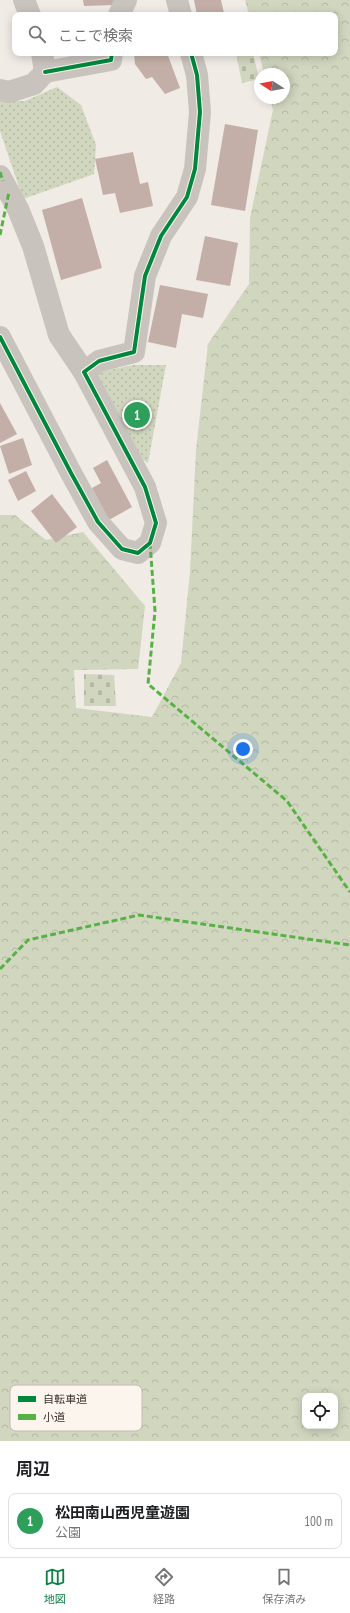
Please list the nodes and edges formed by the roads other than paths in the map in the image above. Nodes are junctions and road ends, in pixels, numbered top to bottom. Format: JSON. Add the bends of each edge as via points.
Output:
{"nodes":[{"id":1,"x":24,"y":0,"type":"edge"},
{"id":2,"x":126,"y":0,"type":"edge"},
{"id":3,"x":177,"y":0,"type":"edge"},
{"id":4,"x":29,"y":12,"type":"edge"},
{"id":5,"x":120,"y":12,"type":"edge"},
{"id":6,"x":180,"y":12,"type":"edge"},
{"id":7,"x":112,"y":56,"type":"edge"},
{"id":8,"x":192,"y":56,"type":"edge"},
{"id":9,"x":43,"y":62,"type":"edge"},
{"id":10,"x":0,"y":90,"type":"edge"},
{"id":11,"x":0,"y":176,"type":"edge"},
{"id":12,"x":0,"y":336,"type":"edge"},
{"id":13,"x":84,"y":372,"type":"junction"}],
"edges":[{"from":1,"to":4,"type":"street"},
{"from":2,"to":5,"type":"street"},
{"from":3,"to":6,"type":"street"},
{"from":7,"to":9,"type":"street","via":[[111,60]]},
{"from":8,"to":13,"type":"street","via":[[197,75],[200,112],[195,169],[187,197],[161,236],[145,276],[134,352],[99,362]]},
{"from":9,"to":10,"type":"street","via":[[34,84],[9,92]]},
{"from":11,"to":13,"type":"street","via":[[18,208],[33,246],[59,335]]},
{"from":12,"to":13,"type":"street","via":[[98,522],[122,549],[138,553],[150,543],[156,523],[154,516],[145,487]]}]}
